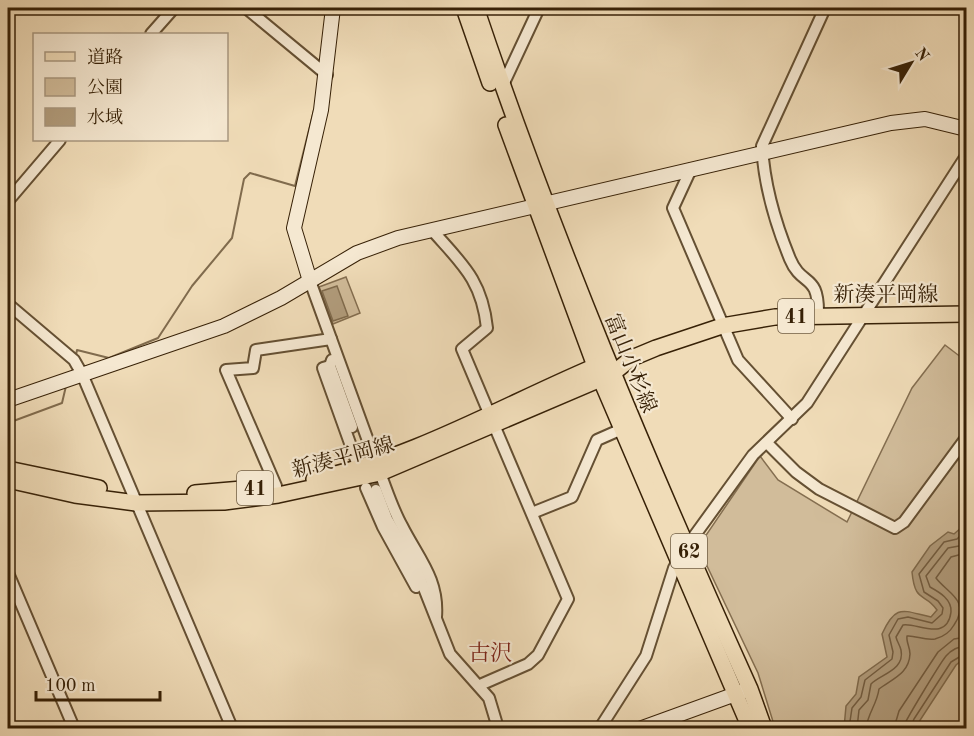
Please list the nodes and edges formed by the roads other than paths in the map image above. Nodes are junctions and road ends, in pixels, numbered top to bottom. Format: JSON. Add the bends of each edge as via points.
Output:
{"nodes":[{"id":1,"x":174,"y":8,"type":"edge"},
{"id":2,"x":246,"y":8,"type":"edge"},
{"id":3,"x":333,"y":8,"type":"edge"},
{"id":4,"x":464,"y":8,"type":"edge"},
{"id":5,"x":476,"y":8,"type":"edge"},
{"id":6,"x":538,"y":8,"type":"edge"},
{"id":7,"x":825,"y":8,"type":"edge"},
{"id":8,"x":152,"y":33,"type":"edge"},
{"id":9,"x":327,"y":75,"type":"junction"},
{"id":10,"x":502,"y":87,"type":"junction"},
{"id":11,"x":966,"y":129,"type":"edge"},
{"id":12,"x":59,"y":141,"type":"edge"},
{"id":13,"x":762,"y":153,"type":"junction"},
{"id":14,"x":966,"y":156,"type":"edge"},
{"id":15,"x":691,"y":169,"type":"junction"},
{"id":16,"x":8,"y":201,"type":"edge"},
{"id":17,"x":540,"y":204,"type":"junction"},
{"id":18,"x":432,"y":230,"type":"junction"},
{"id":19,"x":310,"y":281,"type":"junction"},
{"id":20,"x":8,"y":304,"type":"edge"},
{"id":21,"x":966,"y":314,"type":"edge"},
{"id":22,"x":818,"y":315,"type":"junction"},
{"id":23,"x":861,"y":316,"type":"junction"},
{"id":24,"x":722,"y":326,"type":"junction"},
{"id":25,"x":331,"y":339,"type":"junction"},
{"id":26,"x":334,"y":351,"type":"junction"},
{"id":27,"x":603,"y":370,"type":"junction"},
{"id":28,"x":82,"y":374,"type":"junction"},
{"id":29,"x":8,"y":400,"type":"edge"},
{"id":30,"x":491,"y":419,"type":"junction"},
{"id":31,"x":792,"y":419,"type":"junction"},
{"id":32,"x":622,"y":429,"type":"junction"},
{"id":33,"x":966,"y":438,"type":"edge"},
{"id":34,"x":767,"y":443,"type":"junction"},
{"id":35,"x":357,"y":456,"type":"junction"},
{"id":36,"x":8,"y":469,"type":"edge"},
{"id":37,"x":380,"y":474,"type":"junction"},
{"id":38,"x":8,"y":480,"type":"edge"},
{"id":39,"x":276,"y":486,"type":"junction"},
{"id":40,"x":371,"y":489,"type":"dead end"},
{"id":41,"x":133,"y":498,"type":"junction"},
{"id":42,"x":532,"y":513,"type":"junction"},
{"id":43,"x":682,"y":553,"type":"junction"},
{"id":44,"x":8,"y":573,"type":"edge"},
{"id":45,"x":436,"y":620,"type":"junction"},
{"id":46,"x":480,"y":685,"type":"junction"},
{"id":47,"x":743,"y":692,"type":"junction"},
{"id":48,"x":74,"y":729,"type":"edge"},
{"id":49,"x":232,"y":729,"type":"edge"},
{"id":50,"x":498,"y":729,"type":"edge"},
{"id":51,"x":600,"y":729,"type":"edge"},
{"id":52,"x":642,"y":729,"type":"edge"},
{"id":53,"x":750,"y":729,"type":"edge"},
{"id":54,"x":764,"y":729,"type":"edge"}],
"edges":[{"from":1,"to":8,"type":"street"},
{"from":2,"to":9,"type":"street"},
{"from":3,"to":9,"type":"street"},
{"from":4,"to":17,"type":"main road","name":"富山小杉線","number":"62"},
{"from":5,"to":10,"type":"main road","name":"富山小杉線","number":"62"},
{"from":6,"to":10,"type":"street"},
{"from":7,"to":13,"type":"street"},
{"from":9,"to":19,"type":"street","via":[[294,228]]},
{"from":10,"to":17,"type":"main road","name":"富山小杉線","number":"62"},
{"from":11,"to":13,"type":"street","via":[[911,119]]},
{"from":12,"to":16,"type":"street"},
{"from":13,"to":15,"type":"street"},
{"from":13,"to":22,"type":"street","via":[[790,259],[814,284],[819,297]]},
{"from":14,"to":23,"type":"street"},
{"from":15,"to":17,"type":"street"},
{"from":15,"to":24,"type":"street","via":[[673,208]]},
{"from":17,"to":18,"type":"street"},
{"from":17,"to":27,"type":"main road","name":"富山小杉線","number":"62"},
{"from":18,"to":19,"type":"street","via":[[373,246]]},
{"from":18,"to":30,"type":"street","via":[[472,276],[480,295],[487,328],[462,349]]},
{"from":19,"to":25,"type":"street"},
{"from":19,"to":28,"type":"street","via":[[224,326]]},
{"from":20,"to":28,"type":"street","via":[[74,360]]},
{"from":21,"to":23,"type":"main road","name":"新湊平岡線","number":"41"},
{"from":22,"to":23,"type":"main road","name":"新湊平岡線","number":"41"},
{"from":22,"to":24,"type":"main road","name":"新湊平岡線","number":"41"},
{"from":23,"to":31,"type":"street","via":[[807,403]]},
{"from":24,"to":27,"type":"main road","name":"新湊平岡線","number":"41"},
{"from":24,"to":31,"type":"street","via":[[738,360]]},
{"from":25,"to":26,"type":"street"},
{"from":25,"to":39,"type":"street","via":[[256,350],[253,368],[226,370]]},
{"from":26,"to":35,"type":"street","via":[[330,366],[323,368]]},
{"from":26,"to":35,"type":"street","via":[[371,449]]},
{"from":27,"to":30,"type":"main road","name":"新湊平岡線","number":"41"},
{"from":27,"to":32,"type":"main road","name":"富山小杉線","number":"62"},
{"from":27,"to":43,"type":"main road","name":"富山小杉線","number":"62"},
{"from":28,"to":29,"type":"street"},
{"from":28,"to":41,"type":"street"},
{"from":30,"to":35,"type":"main road","name":"新湊平岡線","number":"41"},
{"from":30,"to":37,"type":"main road","name":"新湊平岡線","number":"41"},
{"from":30,"to":42,"type":"street"},
{"from":31,"to":34,"type":"street"},
{"from":32,"to":42,"type":"street","via":[[597,440],[572,497]]},
{"from":32,"to":43,"type":"main road","name":"富山小杉線","number":"62"},
{"from":33,"to":34,"type":"street","via":[[904,522],[895,528],[819,489]]},
{"from":34,"to":43,"type":"street","via":[[753,455]]},
{"from":35,"to":39,"type":"main road","name":"新湊平岡線","number":"41","via":[[327,477]]},
{"from":36,"to":41,"type":"main road","name":"新湊平岡線","number":"41"},
{"from":37,"to":41,"type":"main road","name":"新湊平岡線","number":"41","via":[[332,486],[224,502]]},
{"from":37,"to":45,"type":"street","via":[[438,597]]},
{"from":38,"to":41,"type":"main road","name":"新湊平岡線","number":"41","via":[[75,495]]},
{"from":39,"to":41,"type":"main road","name":"新湊平岡線","number":"41"},
{"from":40,"to":45,"type":"street","via":[[416,568]]},
{"from":41,"to":49,"type":"street"},
{"from":42,"to":46,"type":"street","via":[[568,599],[538,654],[528,664]]},
{"from":43,"to":47,"type":"main road","name":"富山小杉線","number":"62"},
{"from":43,"to":51,"type":"street","via":[[646,656]]},
{"from":44,"to":48,"type":"street"},
{"from":45,"to":46,"type":"street","via":[[450,654]]},
{"from":46,"to":50,"type":"street","via":[[489,698]]},
{"from":47,"to":52,"type":"street"},
{"from":47,"to":53,"type":"main road","name":"富山小杉線","number":"62"},
{"from":47,"to":54,"type":"main road","name":"富山小杉線","number":"62"}]}
